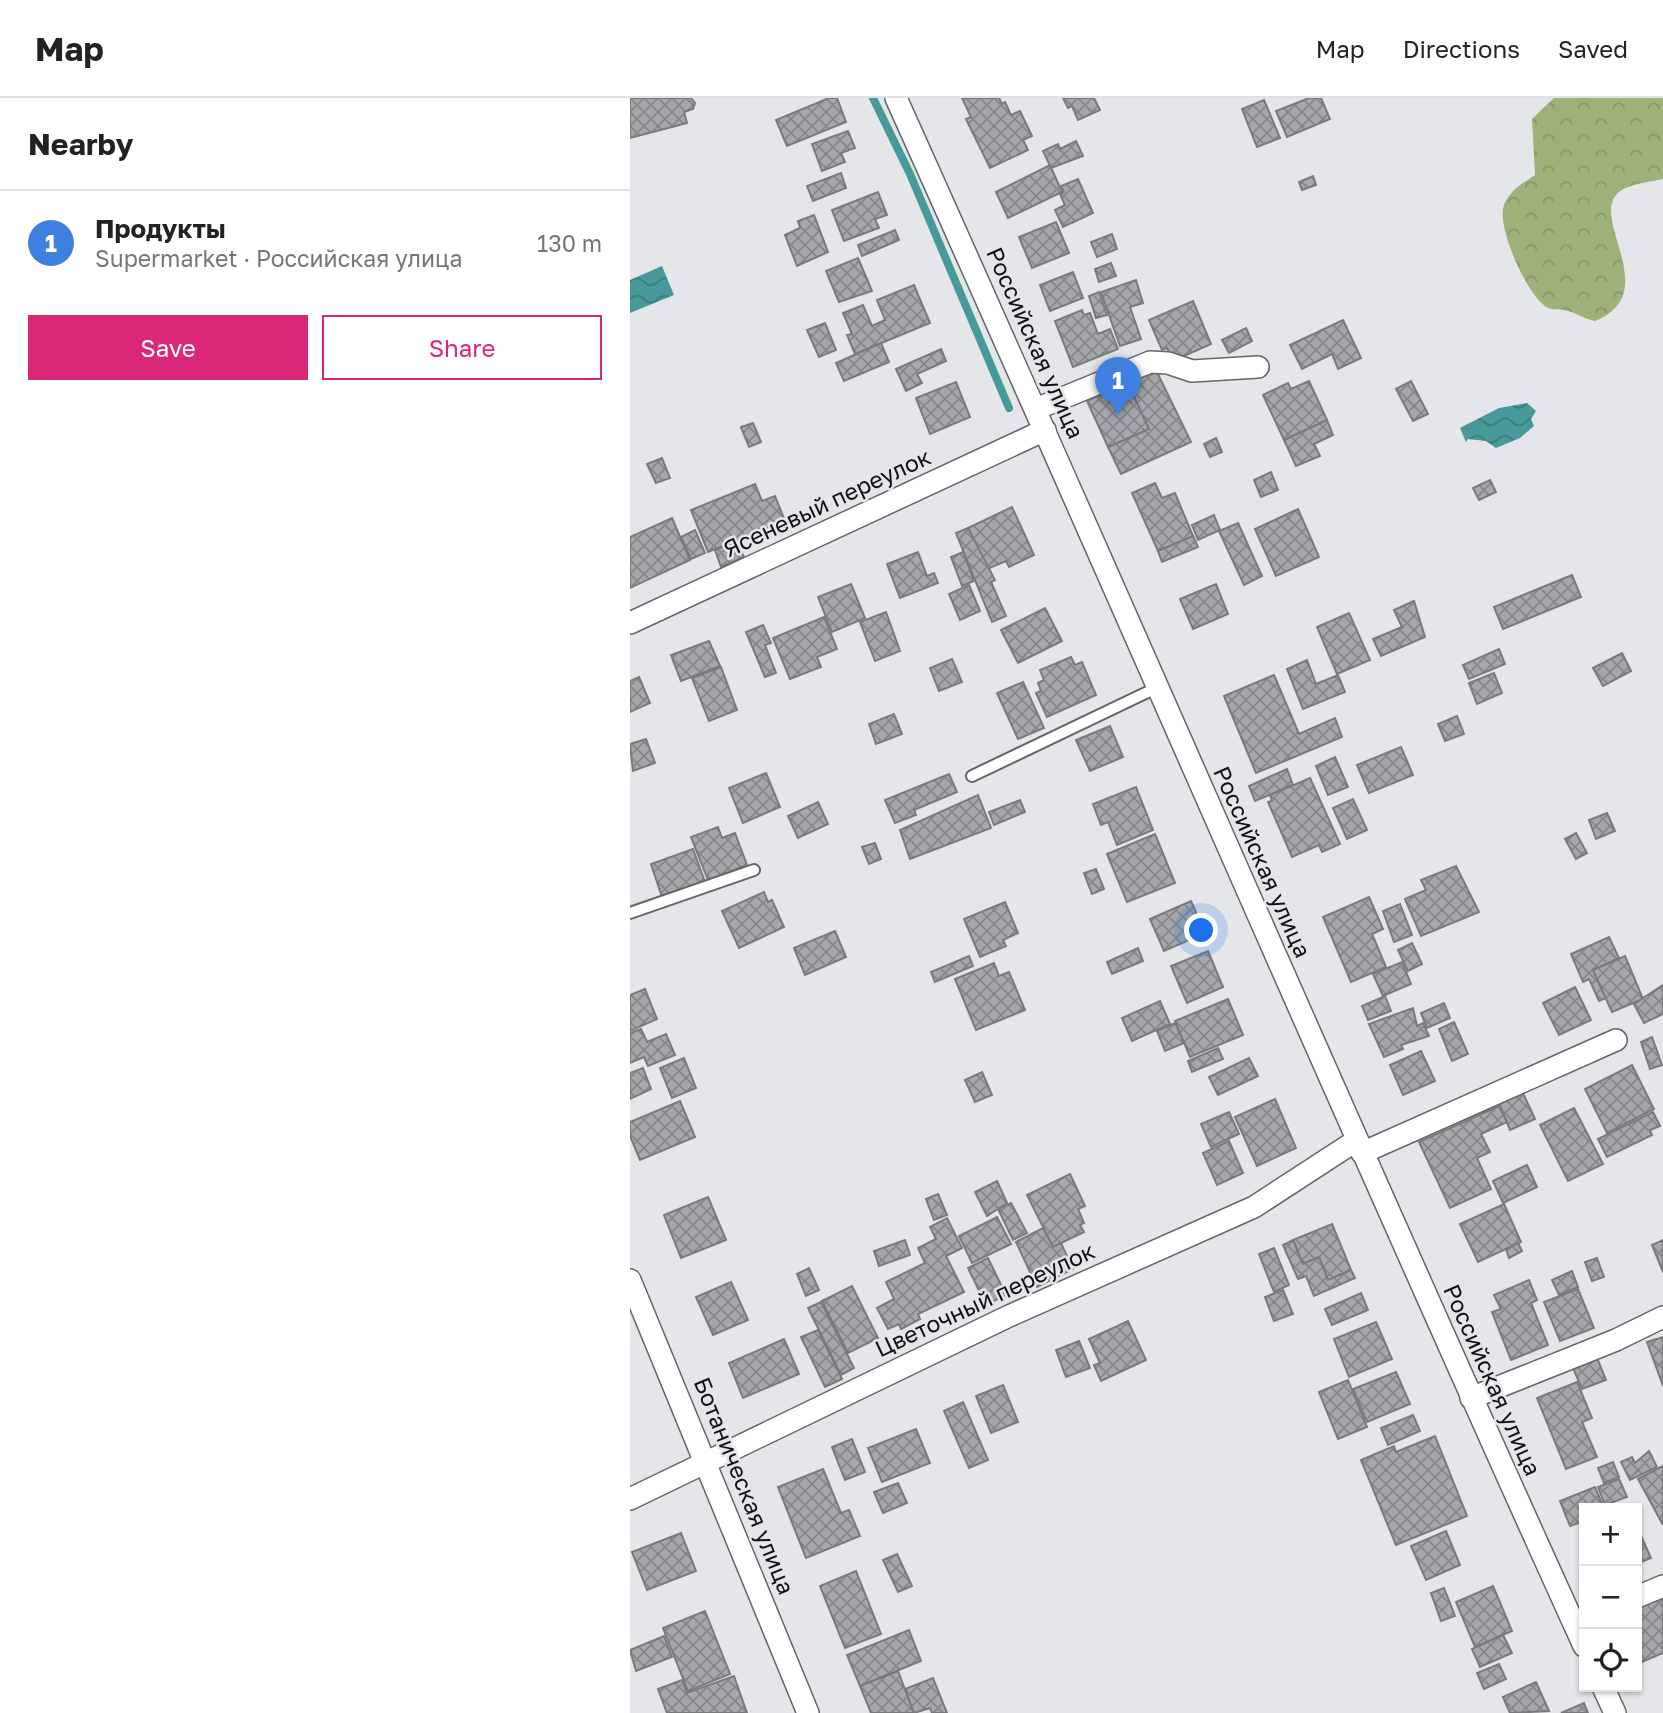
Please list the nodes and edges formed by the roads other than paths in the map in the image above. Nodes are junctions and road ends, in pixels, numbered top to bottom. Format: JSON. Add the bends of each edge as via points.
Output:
{"nodes":[{"id":1,"x":898,"y":99,"type":"edge"},
{"id":2,"x":1258,"y":367,"type":"dead end"},
{"id":3,"x":1036,"y":409,"type":"junction"},
{"id":4,"x":1045,"y":430,"type":"junction"},
{"id":5,"x":630,"y":622,"type":"edge"},
{"id":6,"x":1156,"y":688,"type":"junction"},
{"id":7,"x":972,"y":776,"type":"dead end"},
{"id":8,"x":754,"y":870,"type":"dead end"},
{"id":9,"x":630,"y":913,"type":"edge"},
{"id":10,"x":1616,"y":1040,"type":"dead end"},
{"id":11,"x":1359,"y":1146,"type":"junction"},
{"id":12,"x":630,"y":1280,"type":"edge"},
{"id":13,"x":1663,"y":1317,"type":"edge"},
{"id":14,"x":1471,"y":1398,"type":"junction"},
{"id":15,"x":706,"y":1463,"type":"junction"},
{"id":16,"x":630,"y":1499,"type":"edge"},
{"id":17,"x":1663,"y":1586,"type":"edge"},
{"id":18,"x":1642,"y":1595,"type":"edge"},
{"id":19,"x":1579,"y":1621,"type":"edge"},
{"id":20,"x":1605,"y":1692,"type":"edge"},
{"id":21,"x":808,"y":1713,"type":"edge"},
{"id":22,"x":1615,"y":1713,"type":"edge"}],
"edges":[{"from":1,"to":3,"type":"street","name":"Российская улица"},
{"from":2,"to":3,"type":"street","via":[[1192,371],[1150,362]]},
{"from":3,"to":4,"type":"street","name":"Российская улица"},
{"from":4,"to":5,"type":"street","name":"Ясеневый переулок"},
{"from":4,"to":6,"type":"street","name":"Российская улица"},
{"from":6,"to":7,"type":"lane"},
{"from":6,"to":11,"type":"street","name":"Российская улица"},
{"from":8,"to":9,"type":"lane"},
{"from":10,"to":11,"type":"street","name":"Цветочный переулок"},
{"from":11,"to":14,"type":"street","name":"Российская улица"},
{"from":11,"to":15,"type":"street","name":"Цветочный переулок","via":[[1254,1207],[1009,1316]]},
{"from":12,"to":15,"type":"street","name":"Ботаническая улица"},
{"from":13,"to":14,"type":"street"},
{"from":14,"to":19,"type":"street","name":"Российская улица"},
{"from":15,"to":16,"type":"street","name":"Цветочный переулок"},
{"from":15,"to":21,"type":"street","name":"Ботаническая улица"},
{"from":17,"to":18,"type":"street"},
{"from":20,"to":22,"type":"street"}]}
